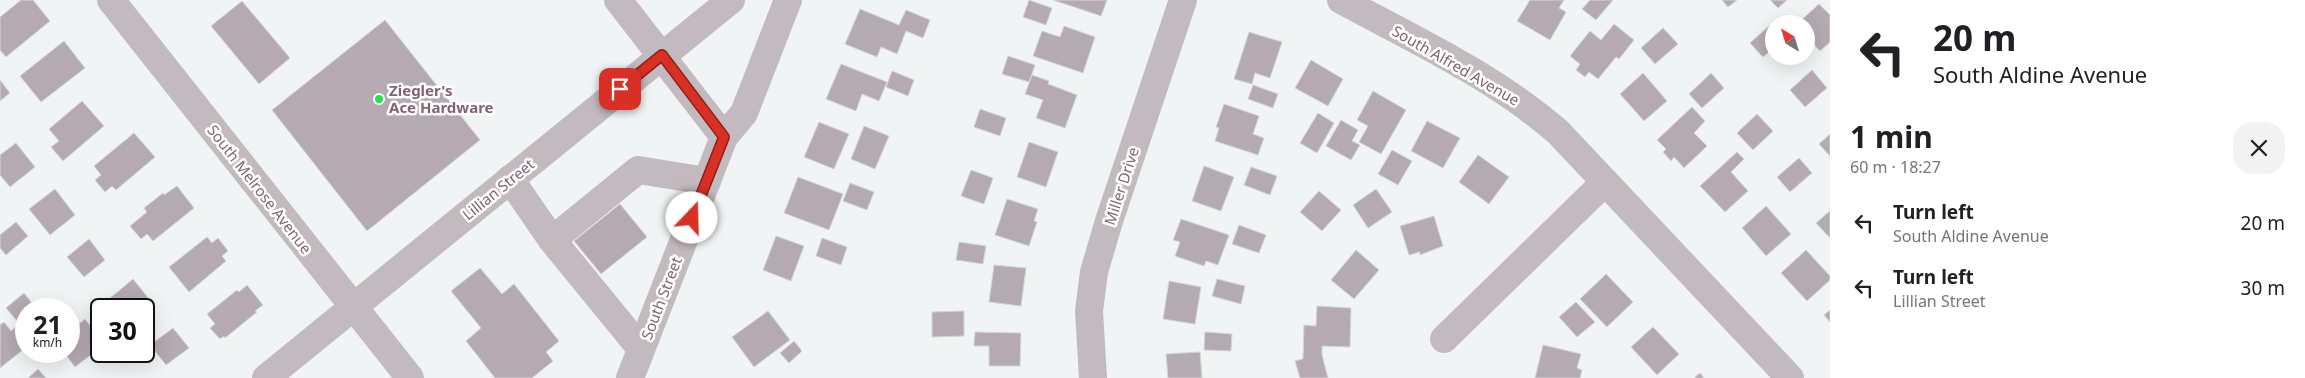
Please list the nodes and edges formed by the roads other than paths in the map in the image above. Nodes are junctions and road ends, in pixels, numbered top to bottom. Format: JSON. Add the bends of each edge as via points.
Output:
{"nodes":[{"id":1,"x":110,"y":0,"type":"edge"},
{"id":2,"x":788,"y":0,"type":"edge"},
{"id":3,"x":1183,"y":0,"type":"edge"},
{"id":4,"x":1341,"y":0,"type":"edge"},
{"id":5,"x":724,"y":2,"type":"edge"},
{"id":6,"x":628,"y":3,"type":"edge"},
{"id":7,"x":662,"y":55,"type":"junction"},
{"id":8,"x":724,"y":137,"type":"junction"},
{"id":9,"x":510,"y":179,"type":"junction"},
{"id":10,"x":707,"y":181,"type":"junction"},
{"id":11,"x":1605,"y":182,"type":"junction"},
{"id":12,"x":552,"y":240,"type":"junction"},
{"id":13,"x":352,"y":307,"type":"junction"},
{"id":14,"x":1444,"y":339,"type":"dead end"},
{"id":15,"x":641,"y":349,"type":"junction"},
{"id":16,"x":266,"y":378,"type":"edge"},
{"id":17,"x":410,"y":378,"type":"edge"},
{"id":18,"x":630,"y":378,"type":"edge"},
{"id":19,"x":1093,"y":378,"type":"edge"},
{"id":20,"x":1790,"y":378,"type":"edge"}],
"edges":[{"from":1,"to":13,"type":"street","name":"South Melrose Avenue"},
{"from":2,"to":8,"type":"street","name":"South Street","via":[[744,113]]},
{"from":3,"to":19,"type":"street","name":"Miller Drive","via":[[1094,272],[1089,311]]},
{"from":4,"to":11,"type":"street","name":"South Alfred Avenue","via":[[1510,94],[1558,132]]},
{"from":5,"to":7,"type":"street","name":"Lillian Street"},
{"from":6,"to":7,"type":"street"},
{"from":7,"to":8,"type":"street"},
{"from":7,"to":9,"type":"street","name":"Lillian Street"},
{"from":8,"to":10,"type":"street","name":"South Street"},
{"from":9,"to":12,"type":"street"},
{"from":9,"to":13,"type":"street","name":"Lillian Street"},
{"from":10,"to":12,"type":"street","via":[[638,170]]},
{"from":10,"to":15,"type":"street","name":"South Street"},
{"from":11,"to":14,"type":"street"},
{"from":11,"to":20,"type":"street","name":"South Alfred Avenue"},
{"from":12,"to":15,"type":"street"},
{"from":13,"to":16,"type":"street","name":"Lillian Street"},
{"from":13,"to":17,"type":"street","name":"South Melrose Avenue"},
{"from":15,"to":18,"type":"street","name":"South Street"}]}
